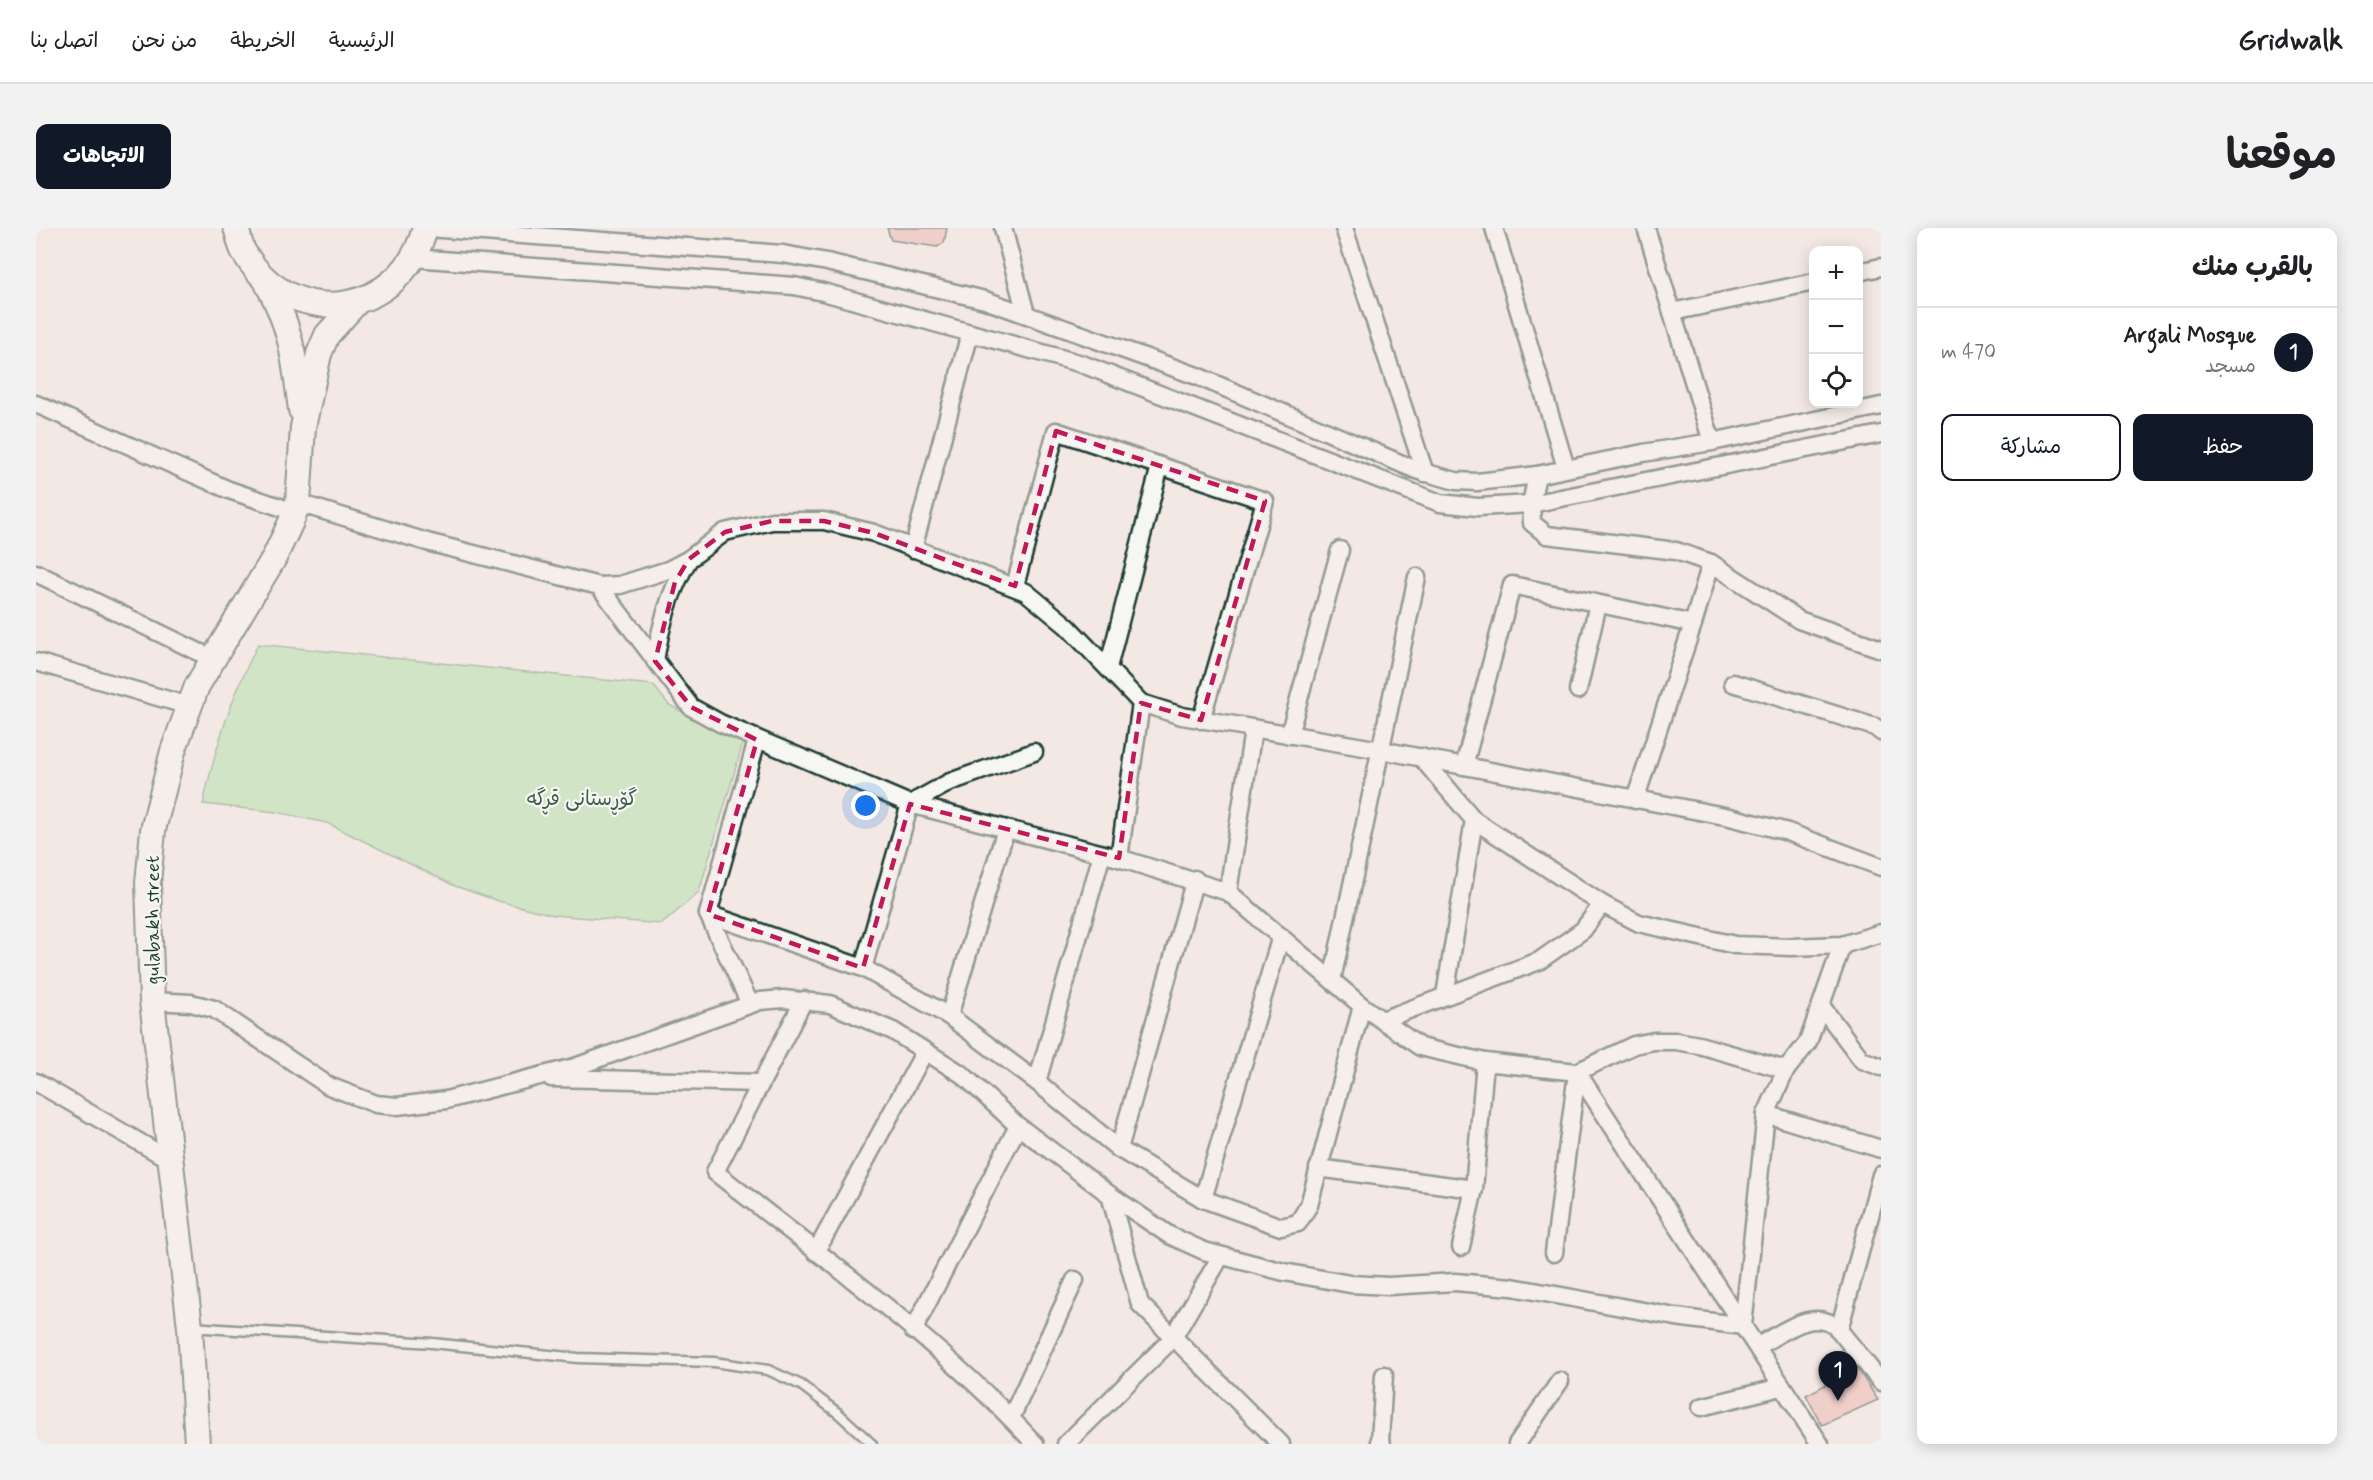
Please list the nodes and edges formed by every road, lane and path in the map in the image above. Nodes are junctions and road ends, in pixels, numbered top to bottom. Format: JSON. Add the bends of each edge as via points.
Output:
{"nodes":[{"id":1,"x":426,"y":228,"type":"edge"},
{"id":2,"x":1003,"y":228,"type":"edge"},
{"id":3,"x":1344,"y":228,"type":"edge"},
{"id":4,"x":1494,"y":228,"type":"edge"},
{"id":5,"x":1646,"y":228,"type":"edge"},
{"id":6,"x":233,"y":232,"type":"edge"},
{"id":7,"x":413,"y":258,"type":"junction"},
{"id":8,"x":1881,"y":267,"type":"edge"},
{"id":9,"x":1863,"y":271,"type":"edge"},
{"id":10,"x":266,"y":281,"type":"junction"},
{"id":11,"x":1809,"y":283,"type":"edge"},
{"id":12,"x":356,"y":303,"type":"junction"},
{"id":13,"x":1672,"y":312,"type":"junction"},
{"id":14,"x":1026,"y":314,"type":"junction"},
{"id":15,"x":970,"y":333,"type":"junction"},
{"id":16,"x":36,"y":404,"type":"edge"},
{"id":17,"x":1881,"y":406,"type":"edge"},
{"id":18,"x":303,"y":427,"type":"junction"},
{"id":19,"x":1881,"y":435,"type":"edge"},
{"id":20,"x":1712,"y":442,"type":"junction"},
{"id":21,"x":1160,"y":466,"type":"junction"},
{"id":22,"x":1566,"y":468,"type":"junction"},
{"id":23,"x":1425,"y":473,"type":"junction"},
{"id":24,"x":1537,"y":475,"type":"junction"},
{"id":25,"x":1531,"y":504,"type":"junction"},
{"id":26,"x":296,"y":508,"type":"junction"},
{"id":27,"x":913,"y":549,"type":"junction"},
{"id":28,"x":1340,"y":550,"type":"dead end"},
{"id":29,"x":689,"y":559,"type":"junction"},
{"id":30,"x":1711,"y":563,"type":"junction"},
{"id":31,"x":36,"y":573,"type":"edge"},
{"id":32,"x":1417,"y":577,"type":"dead end"},
{"id":33,"x":599,"y":586,"type":"junction"},
{"id":34,"x":1015,"y":586,"type":"junction"},
{"id":35,"x":1599,"y":604,"type":"junction"},
{"id":36,"x":1693,"y":624,"type":"junction"},
{"id":37,"x":1881,"y":649,"type":"edge"},
{"id":38,"x":213,"y":659,"type":"junction"},
{"id":39,"x":655,"y":661,"type":"junction"},
{"id":40,"x":36,"y":662,"type":"edge"},
{"id":41,"x":1108,"y":668,"type":"junction"},
{"id":42,"x":1732,"y":683,"type":"dead end"},
{"id":43,"x":1578,"y":690,"type":"dead end"},
{"id":44,"x":1141,"y":703,"type":"junction"},
{"id":45,"x":189,"y":706,"type":"junction"},
{"id":46,"x":1201,"y":720,"type":"junction"},
{"id":47,"x":1253,"y":730,"type":"junction"},
{"id":48,"x":1881,"y":732,"type":"edge"},
{"id":49,"x":1290,"y":735,"type":"junction"},
{"id":50,"x":757,"y":740,"type":"junction"},
{"id":51,"x":1381,"y":750,"type":"junction"},
{"id":52,"x":1034,"y":752,"type":"dead end"},
{"id":53,"x":1421,"y":757,"type":"junction"},
{"id":54,"x":1464,"y":766,"type":"junction"},
{"id":55,"x":1635,"y":800,"type":"junction"},
{"id":56,"x":910,"y":804,"type":"junction"},
{"id":57,"x":1473,"y":820,"type":"junction"},
{"id":58,"x":1006,"y":829,"type":"junction"},
{"id":59,"x":1102,"y":854,"type":"junction"},
{"id":60,"x":1119,"y":858,"type":"junction"},
{"id":61,"x":1881,"y":867,"type":"edge"},
{"id":62,"x":1195,"y":879,"type":"junction"},
{"id":63,"x":1228,"y":892,"type":"junction"},
{"id":64,"x":1602,"y":904,"type":"junction"},
{"id":65,"x":708,"y":914,"type":"junction"},
{"id":66,"x":1281,"y":936,"type":"junction"},
{"id":67,"x":1879,"y":936,"type":"edge"},
{"id":68,"x":1842,"y":945,"type":"junction"},
{"id":69,"x":863,"y":968,"type":"junction"},
{"id":70,"x":1332,"y":980,"type":"junction"},
{"id":71,"x":1445,"y":995,"type":"junction"},
{"id":72,"x":804,"y":1000,"type":"junction"},
{"id":73,"x":152,"y":1001,"type":"junction"},
{"id":74,"x":750,"y":1004,"type":"junction"},
{"id":75,"x":1362,"y":1006,"type":"junction"},
{"id":76,"x":1822,"y":1007,"type":"junction"},
{"id":77,"x":949,"y":1016,"type":"junction"},
{"id":78,"x":1382,"y":1020,"type":"junction"},
{"id":79,"x":926,"y":1051,"type":"junction"},
{"id":80,"x":1485,"y":1062,"type":"junction"},
{"id":81,"x":1881,"y":1067,"type":"edge"},
{"id":82,"x":1786,"y":1070,"type":"junction"},
{"id":83,"x":1577,"y":1072,"type":"junction"},
{"id":84,"x":529,"y":1078,"type":"junction"},
{"id":85,"x":36,"y":1082,"type":"edge"},
{"id":86,"x":1037,"y":1082,"type":"junction"},
{"id":87,"x":761,"y":1083,"type":"junction"},
{"id":88,"x":1766,"y":1114,"type":"junction"},
{"id":89,"x":1018,"y":1126,"type":"junction"},
{"id":90,"x":1119,"y":1149,"type":"junction"},
{"id":91,"x":1881,"y":1149,"type":"edge"},
{"id":92,"x":170,"y":1160,"type":"junction"},
{"id":93,"x":1318,"y":1168,"type":"junction"},
{"id":94,"x":1881,"y":1175,"type":"edge"},
{"id":95,"x":1474,"y":1189,"type":"junction"},
{"id":96,"x":1110,"y":1195,"type":"junction"},
{"id":97,"x":1203,"y":1199,"type":"junction"},
{"id":98,"x":1461,"y":1247,"type":"dead end"},
{"id":99,"x":816,"y":1252,"type":"junction"},
{"id":100,"x":1554,"y":1253,"type":"dead end"},
{"id":101,"x":1221,"y":1256,"type":"junction"},
{"id":102,"x":1076,"y":1280,"type":"dead end"},
{"id":103,"x":1743,"y":1326,"type":"junction"},
{"id":104,"x":190,"y":1327,"type":"junction"},
{"id":105,"x":1839,"y":1330,"type":"junction"},
{"id":106,"x":913,"y":1331,"type":"junction"},
{"id":107,"x":1173,"y":1338,"type":"junction"},
{"id":108,"x":1758,"y":1346,"type":"junction"},
{"id":109,"x":1384,"y":1375,"type":"dead end"},
{"id":110,"x":1880,"y":1375,"type":"edge"},
{"id":111,"x":1560,"y":1381,"type":"dead end"},
{"id":112,"x":1781,"y":1386,"type":"junction"},
{"id":113,"x":1701,"y":1407,"type":"dead end"},
{"id":114,"x":1011,"y":1418,"type":"junction"},
{"id":115,"x":197,"y":1444,"type":"edge"},
{"id":116,"x":872,"y":1444,"type":"edge"},
{"id":117,"x":1035,"y":1444,"type":"edge"},
{"id":118,"x":1066,"y":1444,"type":"edge"},
{"id":119,"x":1281,"y":1444,"type":"edge"},
{"id":120,"x":1382,"y":1444,"type":"edge"},
{"id":121,"x":1517,"y":1444,"type":"edge"},
{"id":122,"x":1820,"y":1444,"type":"edge"}],
"edges":[{"from":1,"to":7,"type":"street"},
{"from":1,"to":14,"type":"street","via":[[783,254],[963,294]]},
{"from":2,"to":14,"type":"street"},
{"from":3,"to":23,"type":"street"},
{"from":4,"to":22,"type":"street"},
{"from":5,"to":13,"type":"street"},
{"from":6,"to":10,"type":"street"},
{"from":7,"to":12,"type":"street","via":[[398,278]]},
{"from":7,"to":15,"type":"street","via":[[794,286]]},
{"from":8,"to":9,"type":"street"},
{"from":10,"to":12,"type":"street","via":[[297,300],[333,305]]},
{"from":10,"to":18,"type":"street","name":"gulabakh street","via":[[292,340]]},
{"from":11,"to":13,"type":"street"},
{"from":12,"to":18,"type":"street","name":"gulabakh street","via":[[327,335]]},
{"from":13,"to":20,"type":"street"},
{"from":14,"to":23,"type":"street","via":[[1197,376]]},
{"from":15,"to":25,"type":"street","via":[[1120,378],[1440,503],[1478,507]]},
{"from":15,"to":27,"type":"street"},
{"from":16,"to":26,"type":"street","via":[[229,490]]},
{"from":17,"to":20,"type":"street"},
{"from":18,"to":26,"type":"street","name":"gulabakh street"},
{"from":19,"to":25,"type":"street"},
{"from":20,"to":22,"type":"street"},
{"from":21,"to":34,"type":"street","via":[[1056,431]]},
{"from":21,"to":41,"type":"street"},
{"from":21,"to":46,"type":"street","via":[[1265,501]]},
{"from":22,"to":24,"type":"street"},
{"from":23,"to":24,"type":"street","via":[[1440,479],[1477,482]]},
{"from":24,"to":25,"type":"street"},
{"from":25,"to":30,"type":"street","via":[[1532,523],[1547,535],[1676,551]]},
{"from":26,"to":33,"type":"street"},
{"from":26,"to":38,"type":"street","name":"gulabakh street","via":[[274,558]]},
{"from":27,"to":29,"type":"street","via":[[874,533],[824,521],[772,521],[725,532]]},
{"from":27,"to":34,"type":"street"},
{"from":28,"to":49,"type":"street"},
{"from":29,"to":33,"type":"street","via":[[633,582]]},
{"from":29,"to":39,"type":"street","via":[[675,582],[663,618]]},
{"from":30,"to":36,"type":"street"},
{"from":30,"to":37,"type":"street","via":[[1799,620]]},
{"from":31,"to":38,"type":"street"},
{"from":32,"to":51,"type":"street"},
{"from":33,"to":39,"type":"street"},
{"from":34,"to":41,"type":"street","via":[[1067,626]]},
{"from":35,"to":36,"type":"street"},
{"from":35,"to":43,"type":"street"},
{"from":35,"to":54,"type":"street","via":[[1512,585]]},
{"from":36,"to":55,"type":"street"},
{"from":38,"to":45,"type":"street","name":"gulabakh street"},
{"from":39,"to":50,"type":"street","via":[[691,707]]},
{"from":40,"to":45,"type":"street"},
{"from":41,"to":44,"type":"street"},
{"from":42,"to":48,"type":"street"},
{"from":44,"to":46,"type":"street"},
{"from":44,"to":60,"type":"street"},
{"from":45,"to":73,"type":"street","name":"gulabakh street","via":[[153,830],[148,883]]},
{"from":46,"to":47,"type":"street"},
{"from":47,"to":49,"type":"street"},
{"from":47,"to":63,"type":"street"},
{"from":49,"to":51,"type":"street"},
{"from":50,"to":56,"type":"street"},
{"from":50,"to":65,"type":"street"},
{"from":51,"to":53,"type":"street"},
{"from":51,"to":70,"type":"street"},
{"from":52,"to":56,"type":"street","via":[[950,782]]},
{"from":53,"to":54,"type":"street"},
{"from":53,"to":57,"type":"street"},
{"from":54,"to":55,"type":"street"},
{"from":55,"to":61,"type":"street","via":[[1764,825]]},
{"from":56,"to":58,"type":"street"},
{"from":56,"to":69,"type":"street"},
{"from":57,"to":64,"type":"street"},
{"from":57,"to":71,"type":"street"},
{"from":58,"to":59,"type":"street"},
{"from":58,"to":77,"type":"street"},
{"from":59,"to":60,"type":"street"},
{"from":59,"to":86,"type":"street"},
{"from":60,"to":62,"type":"street"},
{"from":62,"to":63,"type":"street"},
{"from":62,"to":90,"type":"street"},
{"from":63,"to":66,"type":"street"},
{"from":64,"to":68,"type":"street","via":[[1639,923],[1735,945]]},
{"from":64,"to":71,"type":"street","via":[[1583,930],[1539,961]]},
{"from":65,"to":69,"type":"street"},
{"from":65,"to":74,"type":"street"},
{"from":66,"to":70,"type":"street"},
{"from":66,"to":97,"type":"street"},
{"from":67,"to":68,"type":"street"},
{"from":68,"to":76,"type":"street"},
{"from":69,"to":77,"type":"street"},
{"from":70,"to":75,"type":"street"},
{"from":71,"to":78,"type":"street"},
{"from":72,"to":74,"type":"street"},
{"from":72,"to":79,"type":"street","via":[[861,1015]]},
{"from":72,"to":87,"type":"street"},
{"from":73,"to":84,"type":"street","via":[[191,1003],[214,1009],[328,1086],[376,1104],[421,1105]]},
{"from":73,"to":92,"type":"street","name":"gulabakh street"},
{"from":74,"to":84,"type":"street","via":[[619,1052]]},
{"from":75,"to":78,"type":"street"},
{"from":75,"to":93,"type":"street"},
{"from":76,"to":81,"type":"street","via":[[1862,1060]]},
{"from":76,"to":82,"type":"street","via":[[1808,1042]]},
{"from":77,"to":86,"type":"street"},
{"from":78,"to":80,"type":"street","via":[[1420,1047]]},
{"from":79,"to":89,"type":"street","via":[[963,1075]]},
{"from":79,"to":99,"type":"street"},
{"from":80,"to":83,"type":"street"},
{"from":80,"to":95,"type":"street"},
{"from":82,"to":83,"type":"street","via":[[1699,1045],[1654,1041],[1634,1045]]},
{"from":82,"to":88,"type":"street"},
{"from":83,"to":100,"type":"street"},
{"from":83,"to":103,"type":"street"},
{"from":84,"to":87,"type":"street"},
{"from":85,"to":92,"type":"street"},
{"from":86,"to":90,"type":"street"},
{"from":87,"to":99,"type":"street","via":[[715,1172]]},
{"from":88,"to":91,"type":"street"},
{"from":88,"to":103,"type":"street"},
{"from":89,"to":96,"type":"street"},
{"from":89,"to":106,"type":"street"},
{"from":90,"to":97,"type":"street"},
{"from":92,"to":104,"type":"street","name":"gulabakh street"},
{"from":93,"to":95,"type":"street"},
{"from":93,"to":97,"type":"street","via":[[1309,1205],[1298,1223],[1281,1227]]},
{"from":94,"to":105,"type":"street"},
{"from":95,"to":98,"type":"street"},
{"from":96,"to":101,"type":"street","via":[[1175,1238]]},
{"from":96,"to":107,"type":"street","via":[[1140,1304]]},
{"from":99,"to":106,"type":"street"},
{"from":101,"to":103,"type":"street","via":[[1350,1284],[1455,1282],[1512,1287]]},
{"from":101,"to":107,"type":"street"},
{"from":102,"to":114,"type":"street"},
{"from":103,"to":108,"type":"street"},
{"from":104,"to":115,"type":"street","name":"gulabakh street"},
{"from":104,"to":116,"type":"lane","via":[[578,1358],[714,1362],[768,1370],[801,1386]]},
{"from":105,"to":108,"type":"street","via":[[1823,1319],[1805,1321]]},
{"from":105,"to":110,"type":"street"},
{"from":106,"to":114,"type":"street"},
{"from":107,"to":118,"type":"street"},
{"from":107,"to":119,"type":"street"},
{"from":108,"to":112,"type":"street"},
{"from":109,"to":120,"type":"street"},
{"from":111,"to":121,"type":"street"},
{"from":112,"to":113,"type":"street"},
{"from":112,"to":122,"type":"street"},
{"from":114,"to":117,"type":"street"}]}
